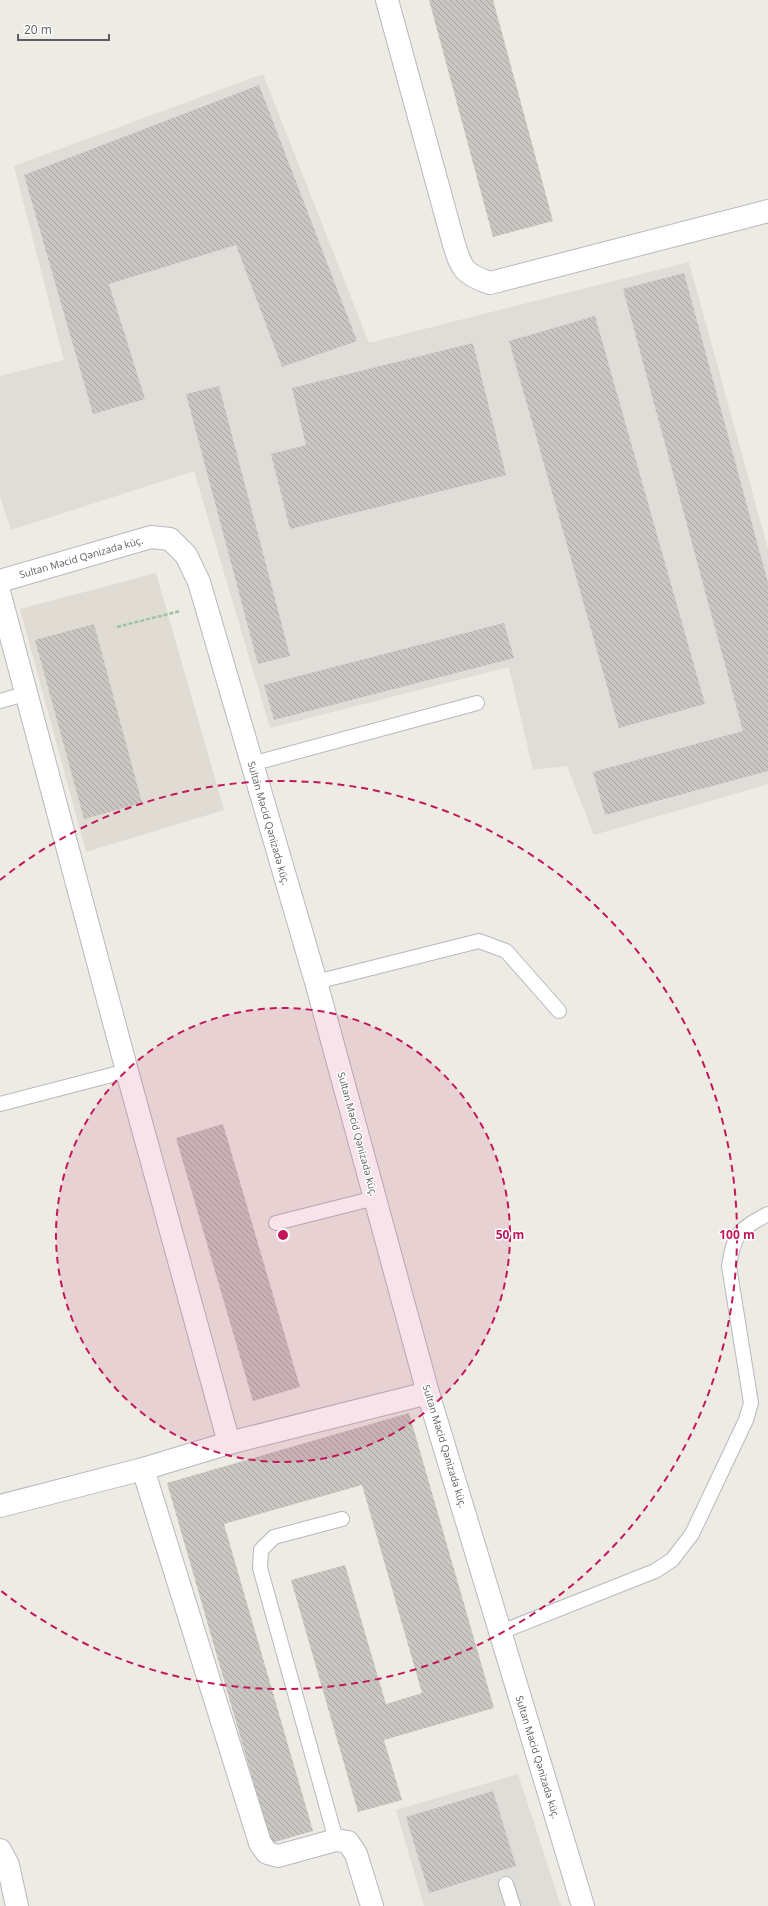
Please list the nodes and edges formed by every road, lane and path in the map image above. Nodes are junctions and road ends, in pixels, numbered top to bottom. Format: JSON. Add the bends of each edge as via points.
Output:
{"nodes":[{"id":1,"x":387,"y":0,"type":"edge"},
{"id":2,"x":768,"y":211,"type":"edge"},
{"id":3,"x":0,"y":581,"type":"edge"},
{"id":4,"x":0,"y":595,"type":"edge"},
{"id":5,"x":206,"y":604,"type":"junction"},
{"id":6,"x":118,"y":627,"type":"dead end"},
{"id":7,"x":26,"y":694,"type":"junction"},
{"id":8,"x":0,"y":701,"type":"edge"},
{"id":9,"x":478,"y":703,"type":"dead end"},
{"id":10,"x":251,"y":764,"type":"junction"},
{"id":11,"x":316,"y":982,"type":"junction"},
{"id":12,"x":559,"y":1011,"type":"dead end"},
{"id":13,"x":127,"y":1072,"type":"junction"},
{"id":14,"x":0,"y":1104,"type":"edge"},
{"id":15,"x":375,"y":1198,"type":"junction"},
{"id":16,"x":768,"y":1214,"type":"edge"},
{"id":17,"x":276,"y":1223,"type":"dead end"},
{"id":18,"x":428,"y":1393,"type":"junction"},
{"id":19,"x":229,"y":1443,"type":"junction"},
{"id":20,"x":143,"y":1469,"type":"junction"},
{"id":21,"x":0,"y":1506,"type":"edge"},
{"id":22,"x":342,"y":1519,"type":"dead end"},
{"id":23,"x":501,"y":1632,"type":"junction"},
{"id":24,"x":336,"y":1840,"type":"junction"},
{"id":25,"x":0,"y":1850,"type":"edge"},
{"id":26,"x":506,"y":1884,"type":"dead end"},
{"id":27,"x":17,"y":1906,"type":"edge"},
{"id":28,"x":372,"y":1906,"type":"edge"},
{"id":29,"x":513,"y":1906,"type":"edge"},
{"id":30,"x":583,"y":1906,"type":"edge"}],
"edges":[{"from":1,"to":2,"type":"street","via":[[455,248],[460,263],[472,278],[490,283]]},
{"from":3,"to":5,"type":"street","name":"Sultan Məcid Qənizadə küç.","via":[[151,537],[170,539],[186,555]]},
{"from":4,"to":7,"type":"street"},
{"from":5,"to":6,"type":"path"},
{"from":5,"to":10,"type":"street","name":"Sultan Məcid Qənizadə küç."},
{"from":7,"to":8,"type":"lane"},
{"from":7,"to":13,"type":"street"},
{"from":9,"to":10,"type":"lane"},
{"from":10,"to":11,"type":"street","name":"Sultan Məcid Qənizadə küç."},
{"from":11,"to":12,"type":"lane","via":[[479,940],[506,951]]},
{"from":11,"to":15,"type":"street","name":"Sultan Məcid Qənizadə küç."},
{"from":13,"to":14,"type":"lane"},
{"from":13,"to":19,"type":"street"},
{"from":15,"to":17,"type":"lane"},
{"from":15,"to":18,"type":"street","name":"Sultan Məcid Qənizadə küç."},
{"from":16,"to":23,"type":"lane","via":[[747,1224],[733,1244],[729,1266],[751,1403],[746,1420],[692,1534],[672,1560],[655,1571]]},
{"from":18,"to":19,"type":"street"},
{"from":18,"to":23,"type":"street","name":"Sultan Məcid Qənizadə küç."},
{"from":19,"to":20,"type":"street"},
{"from":20,"to":21,"type":"street"},
{"from":20,"to":24,"type":"street","via":[[260,1843],[267,1853],[278,1856]]},
{"from":22,"to":24,"type":"lane","via":[[274,1537],[261,1550],[260,1568]]},
{"from":23,"to":30,"type":"street","name":"Sultan Məcid Qənizadə küç."},
{"from":24,"to":28,"type":"street","via":[[348,1842],[356,1854]]},
{"from":25,"to":27,"type":"street","via":[[8,1865]]},
{"from":26,"to":29,"type":"lane"}]}
